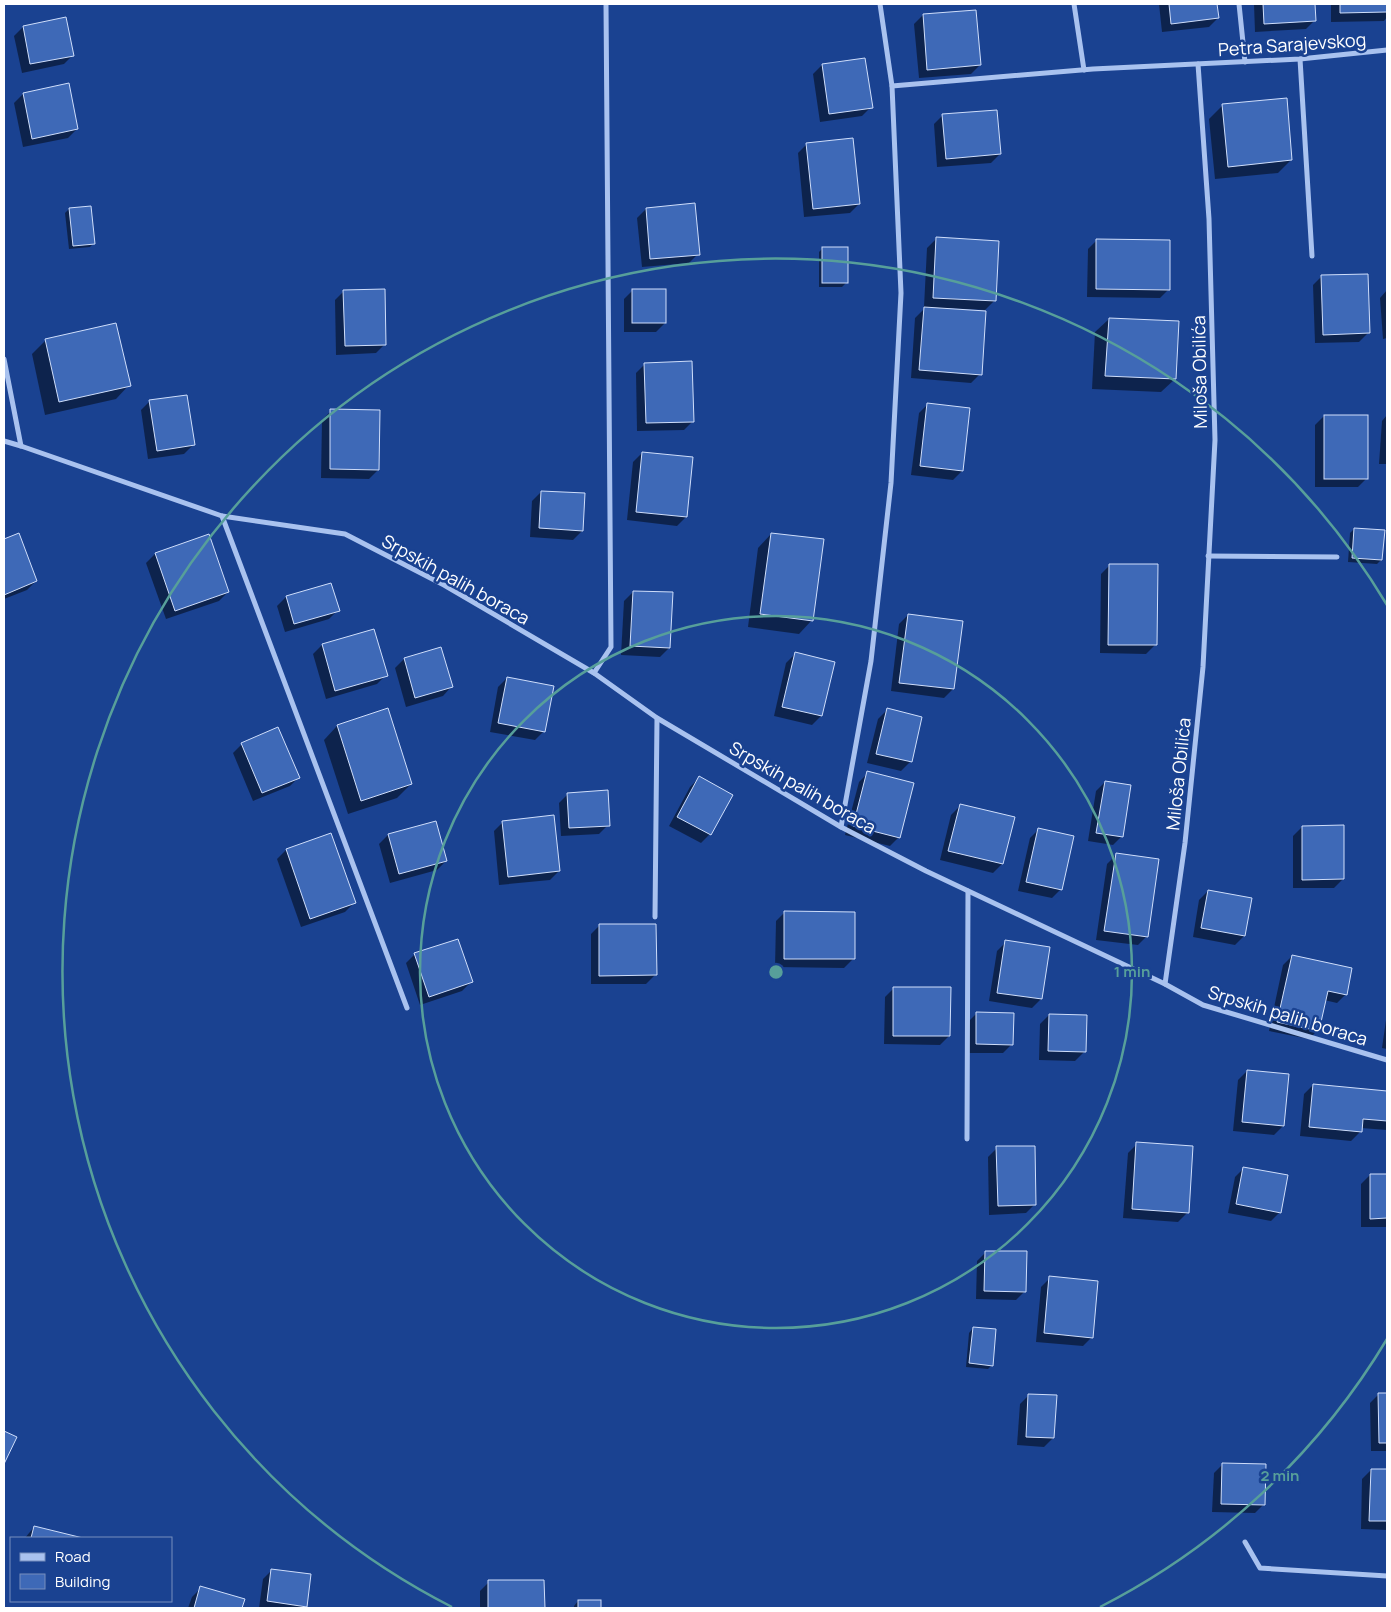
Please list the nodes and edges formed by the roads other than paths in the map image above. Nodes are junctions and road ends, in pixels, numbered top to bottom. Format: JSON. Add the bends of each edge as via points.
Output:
{"nodes":[{"id":1,"x":606,"y":4,"type":"edge"},
{"id":2,"x":880,"y":4,"type":"edge"},
{"id":3,"x":1074,"y":4,"type":"edge"},
{"id":4,"x":1239,"y":4,"type":"edge"},
{"id":5,"x":1387,"y":50,"type":"edge"},
{"id":6,"x":1300,"y":59,"type":"junction"},
{"id":7,"x":1245,"y":62,"type":"junction"},
{"id":8,"x":1198,"y":64,"type":"junction"},
{"id":9,"x":1084,"y":70,"type":"junction"},
{"id":10,"x":892,"y":86,"type":"junction"},
{"id":11,"x":1312,"y":256,"type":"dead end"},
{"id":12,"x":4,"y":359,"type":"edge"},
{"id":13,"x":4,"y":441,"type":"edge"},
{"id":14,"x":21,"y":446,"type":"junction"},
{"id":15,"x":222,"y":516,"type":"junction"},
{"id":16,"x":1208,"y":556,"type":"junction"},
{"id":17,"x":1337,"y":557,"type":"dead end"},
{"id":18,"x":594,"y":673,"type":"junction"},
{"id":19,"x":657,"y":718,"type":"junction"},
{"id":20,"x":841,"y":827,"type":"junction"},
{"id":21,"x":968,"y":891,"type":"junction"},
{"id":22,"x":655,"y":917,"type":"dead end"},
{"id":23,"x":1165,"y":984,"type":"junction"},
{"id":24,"x":407,"y":1008,"type":"dead end"},
{"id":25,"x":1387,"y":1060,"type":"edge"},
{"id":26,"x":967,"y":1139,"type":"dead end"},
{"id":27,"x":1245,"y":1542,"type":"dead end"},
{"id":28,"x":1387,"y":1576,"type":"edge"}],
"edges":[{"from":1,"to":18,"type":"street","via":[[611,647]]},
{"from":2,"to":10,"type":"street"},
{"from":3,"to":9,"type":"street"},
{"from":4,"to":7,"type":"street"},
{"from":5,"to":6,"type":"street","name":"Petra Sarajevskog"},
{"from":6,"to":7,"type":"street","name":"Petra Sarajevskog"},
{"from":6,"to":11,"type":"street"},
{"from":7,"to":8,"type":"street","name":"Petra Sarajevskog"},
{"from":8,"to":9,"type":"street"},
{"from":8,"to":16,"type":"street","name":"Miloša Obilića","via":[[1209,219],[1214,421]]},
{"from":9,"to":10,"type":"street"},
{"from":10,"to":20,"type":"street","via":[[901,293],[892,483],[871,661]]},
{"from":12,"to":14,"type":"street"},
{"from":13,"to":14,"type":"street","name":"Srpskih palih boraca"},
{"from":14,"to":15,"type":"street","name":"Srpskih palih boraca"},
{"from":15,"to":18,"type":"street","name":"Srpskih palih boraca","via":[[345,534],[444,585]]},
{"from":15,"to":24,"type":"street"},
{"from":16,"to":17,"type":"street"},
{"from":16,"to":23,"type":"street","name":"Miloša Obilića","via":[[1203,668],[1185,843]]},
{"from":18,"to":19,"type":"street","name":"Srpskih palih boraca"},
{"from":19,"to":20,"type":"street","name":"Srpskih palih boraca"},
{"from":19,"to":22,"type":"street"},
{"from":20,"to":21,"type":"street","name":"Srpskih palih boraca"},
{"from":21,"to":23,"type":"street","name":"Srpskih palih boraca"},
{"from":21,"to":26,"type":"street"},
{"from":23,"to":25,"type":"street","name":"Srpskih palih boraca","via":[[1203,1005]]},
{"from":27,"to":28,"type":"street","via":[[1260,1568]]}]}
